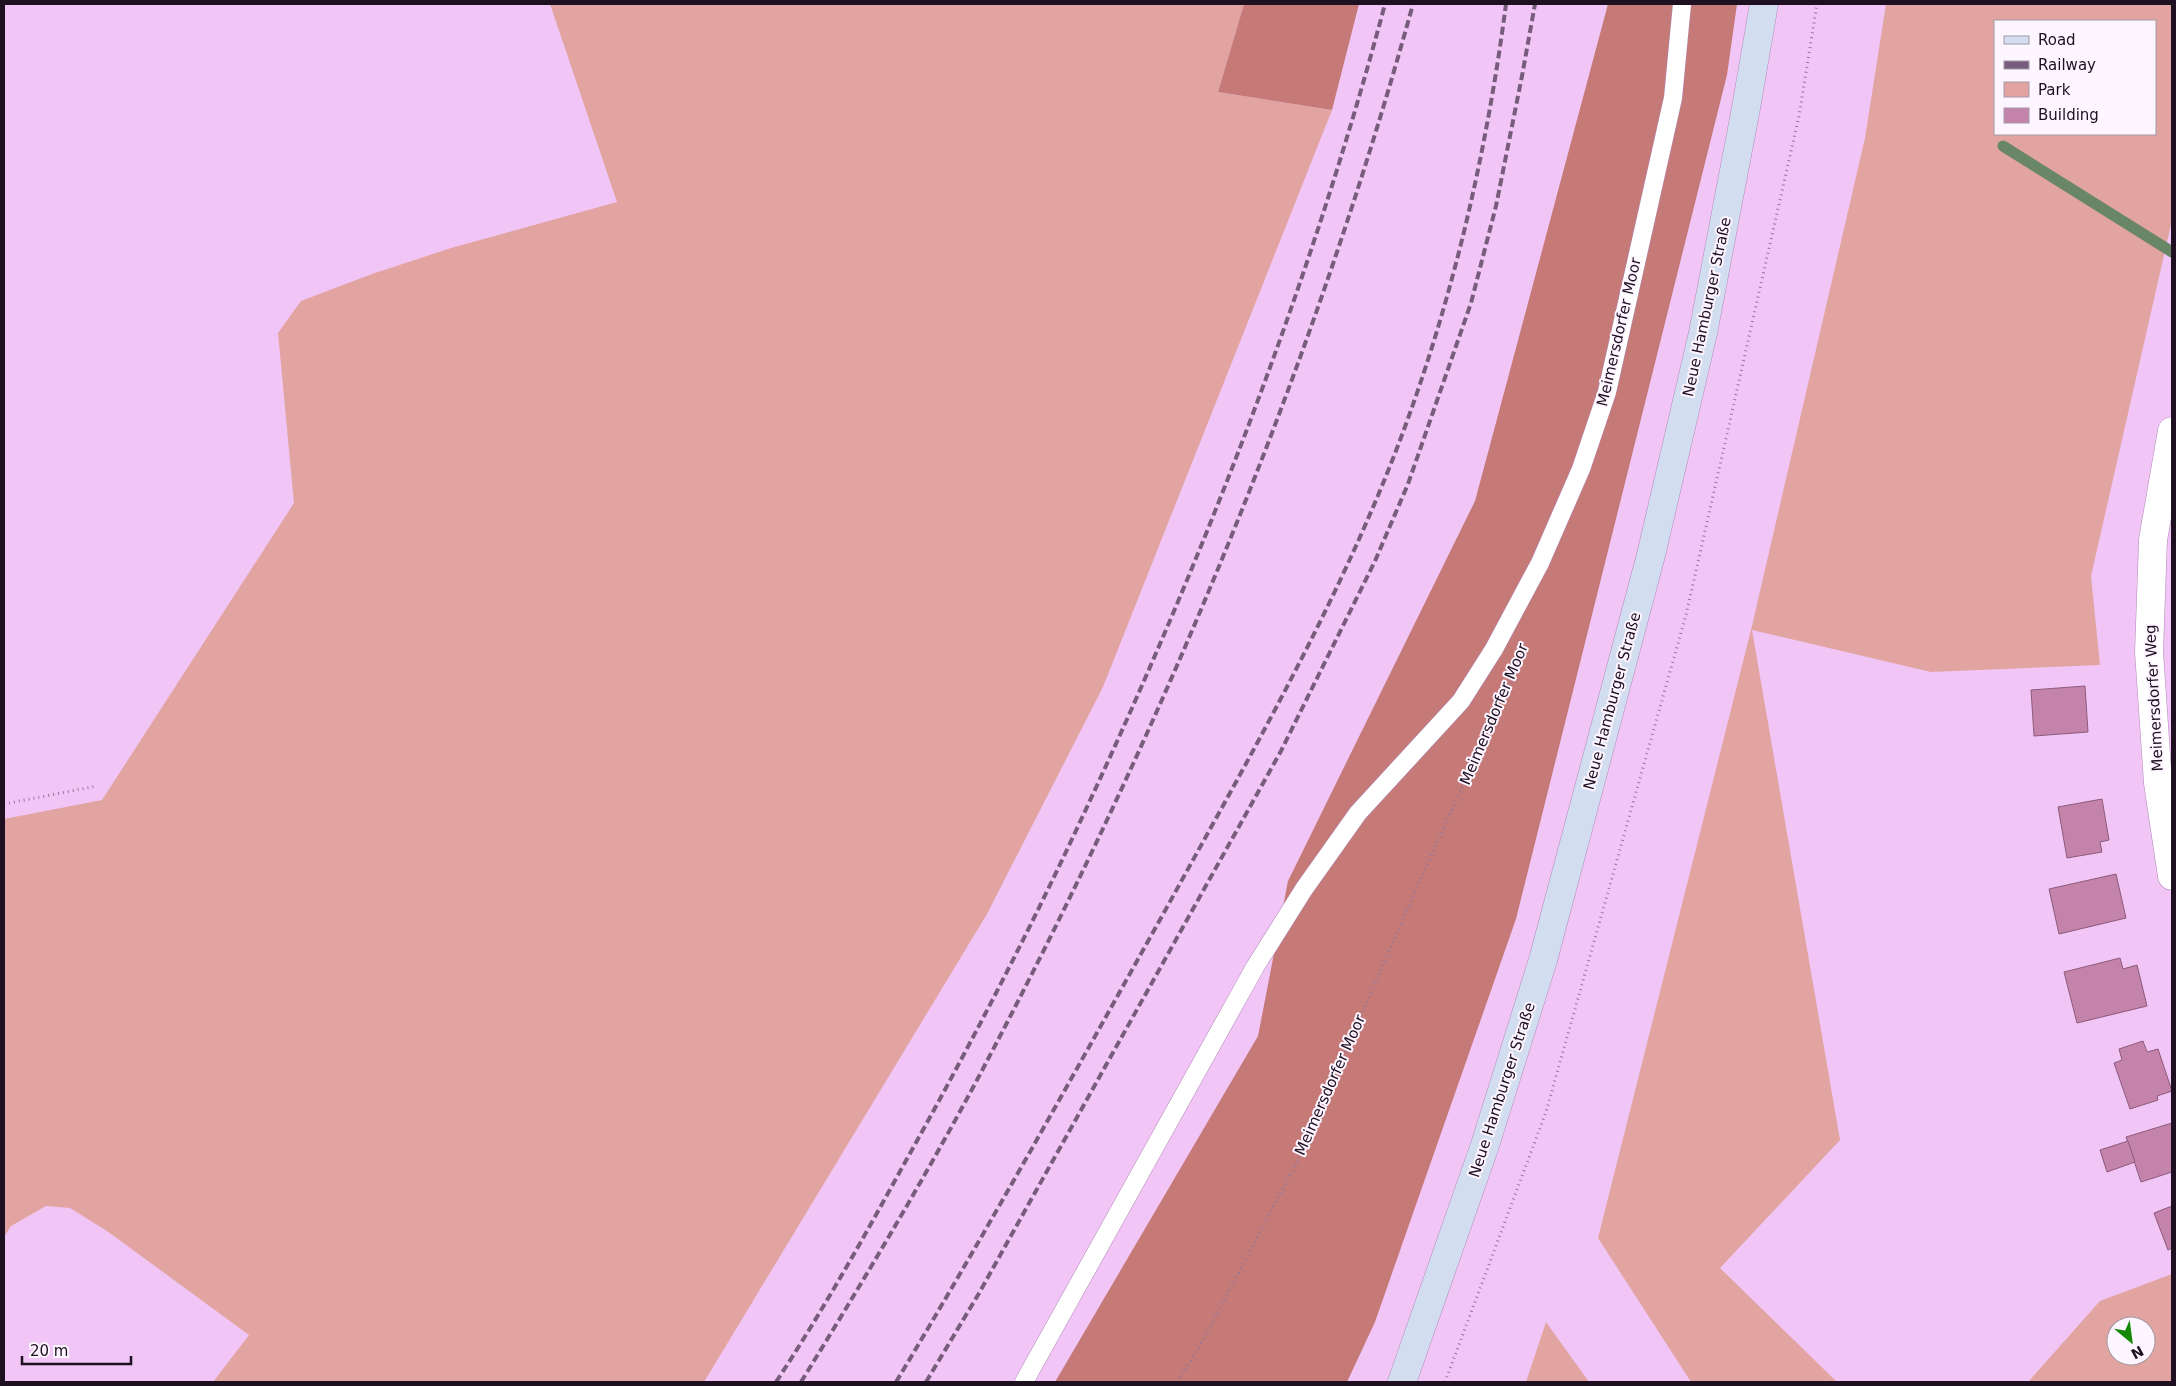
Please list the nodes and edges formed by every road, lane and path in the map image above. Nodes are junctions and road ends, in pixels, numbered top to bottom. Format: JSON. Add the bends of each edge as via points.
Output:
{"nodes":[{"id":1,"x":1682,"y":4,"type":"edge"},
{"id":2,"x":1764,"y":4,"type":"edge"},
{"id":3,"x":1817,"y":4,"type":"edge"},
{"id":4,"x":2172,"y":431,"type":"edge"},
{"id":5,"x":1515,"y":671,"type":"dead end"},
{"id":6,"x":97,"y":786,"type":"dead end"},
{"id":7,"x":4,"y":804,"type":"edge"},
{"id":8,"x":2172,"y":876,"type":"edge"},
{"id":9,"x":1024,"y":1382,"type":"edge"},
{"id":10,"x":1177,"y":1382,"type":"edge"},
{"id":11,"x":1402,"y":1382,"type":"edge"},
{"id":12,"x":1444,"y":1382,"type":"edge"}],
"edges":[{"from":1,"to":9,"type":"lane","name":"Meimersdorfer Moor","via":[[1673,98],[1607,392],[1580,469],[1540,563],[1494,649],[1461,701],[1358,813],[1299,896],[1255,967]]},
{"from":2,"to":11,"type":"main road","name":"Neue Hamburger Straße","via":[[1703,333],[1651,555],[1543,960],[1485,1145]]},
{"from":3,"to":12,"type":"path","via":[[1799,116],[1686,615],[1546,1112]]},
{"from":4,"to":8,"type":"street","name":"Meimersdorfer Weg","via":[[2153,540],[2149,652],[2158,783]]},
{"from":5,"to":10,"type":"path","name":"Meimersdorfer Moor","via":[[1295,1166],[1201,1344]]},
{"from":6,"to":7,"type":"path"}]}
